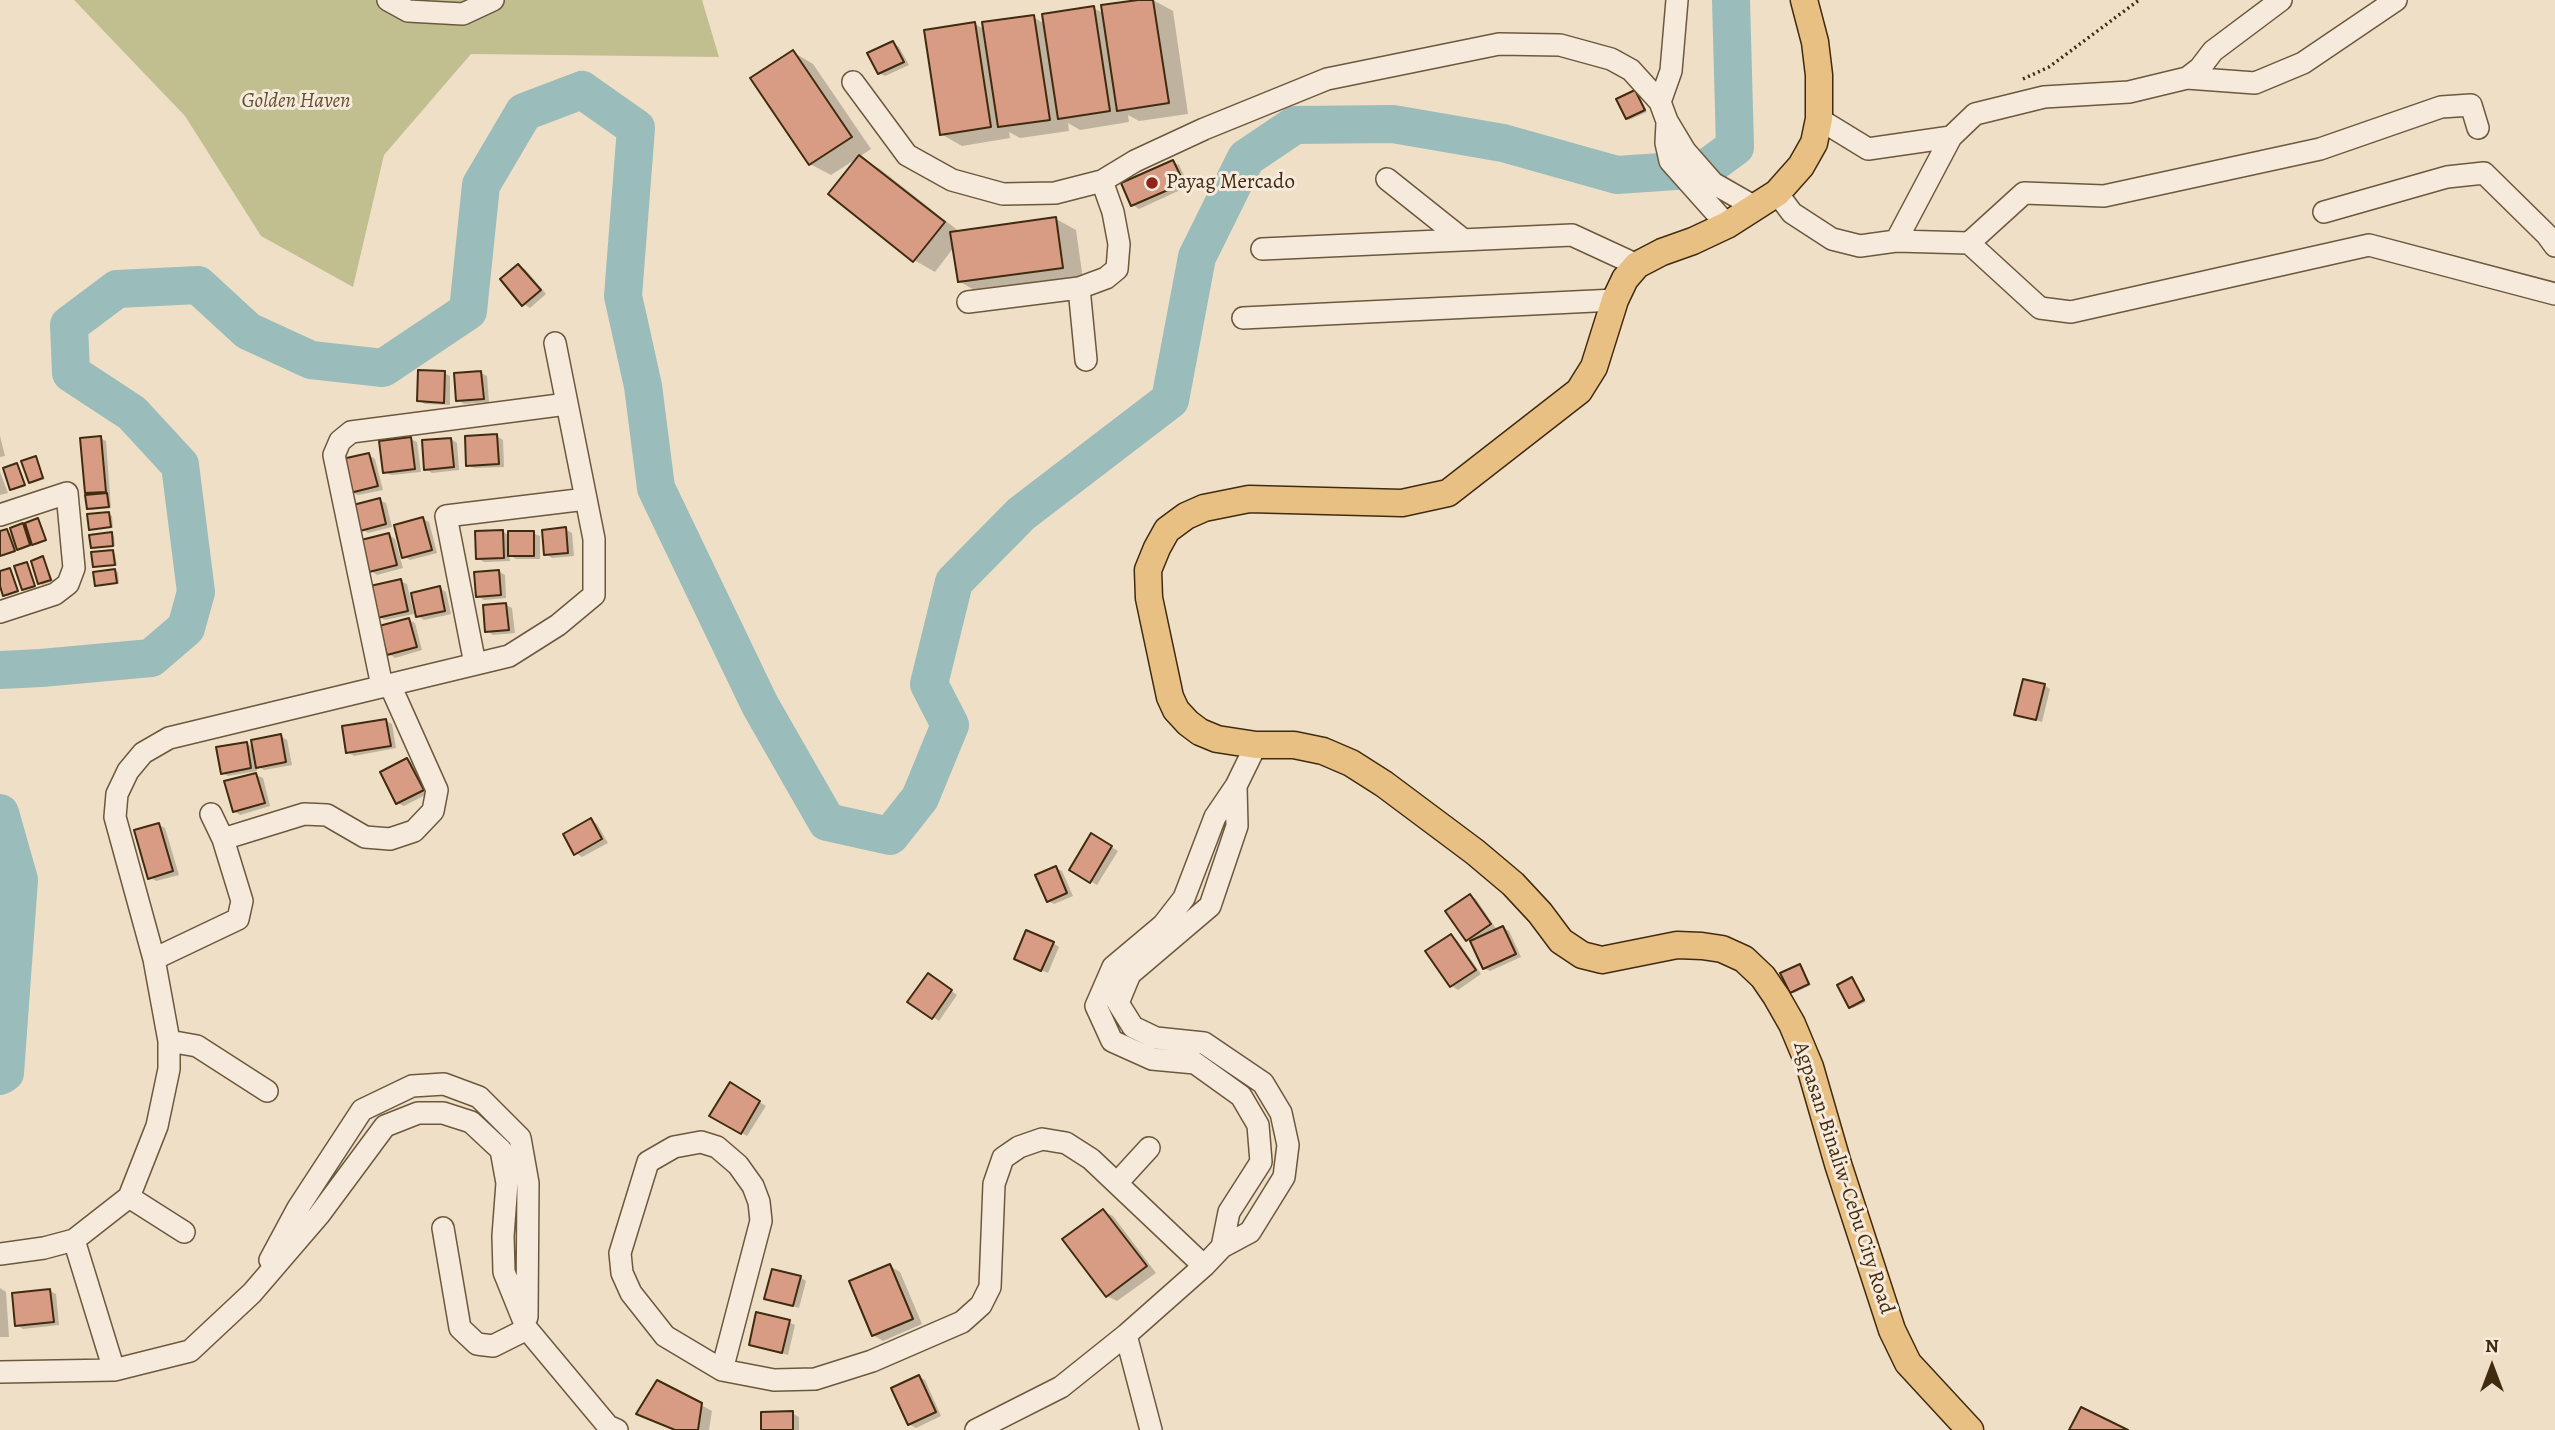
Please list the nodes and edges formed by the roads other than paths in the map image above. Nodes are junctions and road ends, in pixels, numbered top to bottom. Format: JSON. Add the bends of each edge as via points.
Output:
{"nodes":[{"id":1,"x":388,"y":0,"type":"edge"},
{"id":2,"x":492,"y":0,"type":"edge"},
{"id":3,"x":1677,"y":0,"type":"edge"},
{"id":4,"x":1804,"y":0,"type":"edge"},
{"id":5,"x":2281,"y":0,"type":"edge"},
{"id":6,"x":2396,"y":0,"type":"edge"},
{"id":7,"x":2187,"y":78,"type":"junction"},
{"id":8,"x":853,"y":82,"type":"dead end"},
{"id":9,"x":1664,"y":111,"type":"junction"},
{"id":10,"x":1819,"y":119,"type":"junction"},
{"id":11,"x":2477,"y":128,"type":"dead end"},
{"id":12,"x":1951,"y":137,"type":"junction"},
{"id":13,"x":1387,"y":179,"type":"dead end"},
{"id":14,"x":1102,"y":181,"type":"junction"},
{"id":15,"x":1705,"y":186,"type":"junction"},
{"id":16,"x":1766,"y":200,"type":"junction"},
{"id":17,"x":2325,"y":212,"type":"dead end"},
{"id":18,"x":1727,"y":225,"type":"junction"},
{"id":19,"x":1461,"y":238,"type":"junction"},
{"id":20,"x":1896,"y":242,"type":"junction"},
{"id":21,"x":1969,"y":243,"type":"junction"},
{"id":22,"x":2555,"y":246,"type":"edge"},
{"id":23,"x":1262,"y":249,"type":"dead end"},
{"id":24,"x":1637,"y":265,"type":"junction"},
{"id":25,"x":1079,"y":288,"type":"junction"},
{"id":26,"x":2555,"y":294,"type":"edge"},
{"id":27,"x":1615,"y":300,"type":"junction"},
{"id":28,"x":968,"y":302,"type":"dead end"},
{"id":29,"x":1243,"y":318,"type":"dead end"},
{"id":30,"x":555,"y":343,"type":"dead end"},
{"id":31,"x":1086,"y":360,"type":"dead end"},
{"id":32,"x":567,"y":404,"type":"junction"},
{"id":33,"x":586,"y":499,"type":"junction"},
{"id":34,"x":0,"y":515,"type":"edge"},
{"id":35,"x":0,"y":612,"type":"edge"},
{"id":36,"x":475,"y":664,"type":"junction"},
{"id":37,"x":386,"y":686,"type":"junction"},
{"id":38,"x":1256,"y":745,"type":"junction"},
{"id":39,"x":1236,"y":786,"type":"junction"},
{"id":40,"x":211,"y":814,"type":"dead end"},
{"id":41,"x":223,"y":839,"type":"junction"},
{"id":42,"x":1184,"y":898,"type":"junction"},
{"id":43,"x":1210,"y":906,"type":"junction"},
{"id":44,"x":154,"y":959,"type":"junction"},
{"id":45,"x":169,"y":1041,"type":"junction"},
{"id":46,"x":267,"y":1091,"type":"dead end"},
{"id":47,"x":1149,"y":1148,"type":"dead end"},
{"id":48,"x":1117,"y":1183,"type":"junction"},
{"id":49,"x":129,"y":1197,"type":"junction"},
{"id":50,"x":443,"y":1228,"type":"dead end"},
{"id":51,"x":184,"y":1232,"type":"dead end"},
{"id":52,"x":74,"y":1240,"type":"junction"},
{"id":53,"x":1222,"y":1247,"type":"junction"},
{"id":54,"x":0,"y":1254,"type":"edge"},
{"id":55,"x":1204,"y":1266,"type":"junction"},
{"id":56,"x":527,"y":1329,"type":"junction"},
{"id":57,"x":1126,"y":1335,"type":"junction"},
{"id":58,"x":114,"y":1370,"type":"junction"},
{"id":59,"x":722,"y":1370,"type":"junction"},
{"id":60,"x":0,"y":1372,"type":"edge"},
{"id":61,"x":617,"y":1430,"type":"edge"},
{"id":62,"x":976,"y":1430,"type":"edge"},
{"id":63,"x":1151,"y":1430,"type":"edge"},
{"id":64,"x":1970,"y":1430,"type":"edge"}],
"edges":[{"from":1,"to":2,"type":"street","via":[[408,11],[463,14]]},
{"from":3,"to":9,"type":"street"},
{"from":4,"to":10,"type":"main road","name":"Agpasan-Binaliw-Cebu City Road","via":[[1815,42]]},
{"from":5,"to":7,"type":"street","via":[[2213,51]]},
{"from":6,"to":7,"type":"street","via":[[2303,63],[2255,83]]},
{"from":7,"to":12,"type":"street","via":[[2129,92],[2044,97],[1975,114]]},
{"from":8,"to":14,"type":"street","via":[[907,155],[952,180],[1003,194],[1055,193]]},
{"from":9,"to":14,"type":"street","via":[[1630,70],[1611,59],[1560,44],[1499,44],[1327,79],[1192,134]]},
{"from":9,"to":15,"type":"street","via":[[1677,156]]},
{"from":10,"to":12,"type":"street","via":[[1868,149]]},
{"from":10,"to":16,"type":"main road","name":"Agpasan-Binaliw-Cebu City Road","via":[[1814,143],[1801,166]]},
{"from":11,"to":21,"type":"street","via":[[2471,105],[2441,107],[2320,149],[2104,196],[2024,193]]},
{"from":12,"to":20,"type":"street"},
{"from":13,"to":19,"type":"street"},
{"from":14,"to":25,"type":"street","via":[[1119,244],[1117,270]]},
{"from":15,"to":16,"type":"street"},
{"from":15,"to":18,"type":"street"},
{"from":16,"to":18,"type":"main road","name":"Agpasan-Binaliw-Cebu City Road"},
{"from":16,"to":20,"type":"street","via":[[1832,239],[1860,246]]},
{"from":17,"to":22,"type":"street","via":[[2447,177],[2484,173]]},
{"from":18,"to":24,"type":"main road","name":"Agpasan-Binaliw-Cebu City Road"},
{"from":19,"to":23,"type":"street"},
{"from":19,"to":24,"type":"street","via":[[1572,235]]},
{"from":20,"to":21,"type":"street"},
{"from":21,"to":26,"type":"street","via":[[2040,308],[2071,312],[2369,245]]},
{"from":24,"to":27,"type":"main road","name":"Agpasan-Binaliw-Cebu City Road"},
{"from":25,"to":28,"type":"street"},
{"from":25,"to":31,"type":"street"},
{"from":27,"to":29,"type":"street"},
{"from":27,"to":38,"type":"main road","name":"Agpasan-Binaliw-Cebu City Road","via":[[1594,367],[1579,391],[1448,493],[1402,503],[1249,499],[1204,508],[1167,530],[1148,570],[1149,598],[1170,697],[1182,717],[1200,732]]},
{"from":30,"to":32,"type":"street"},
{"from":32,"to":33,"type":"street"},
{"from":32,"to":37,"type":"street","via":[[351,432],[340,441],[334,455]]},
{"from":33,"to":36,"type":"street","via":[[594,539],[594,595],[509,656]]},
{"from":33,"to":36,"type":"street","via":[[446,516]]},
{"from":34,"to":35,"type":"street","via":[[67,493],[74,568],[68,584],[55,594]]},
{"from":36,"to":37,"type":"street"},
{"from":37,"to":41,"type":"street","via":[[436,790],[433,811],[414,831],[390,839],[365,837],[327,815],[304,814]]},
{"from":37,"to":44,"type":"street","via":[[169,738],[143,753],[117,794],[116,817]]},
{"from":38,"to":39,"type":"street"},
{"from":38,"to":64,"type":"main road","name":"Agpasan-Binaliw-Cebu City Road","via":[[1323,751],[1384,783],[1513,884],[1561,941],[1581,955],[1602,960],[1677,945],[1702,946],[1744,959],[1763,977],[1792,1024],[1810,1067],[1892,1329],[1908,1363]]},
{"from":39,"to":42,"type":"street","via":[[1215,817]]},
{"from":39,"to":43,"type":"street","via":[[1237,826]]},
{"from":40,"to":41,"type":"street"},
{"from":41,"to":44,"type":"street","via":[[242,901],[238,919]]},
{"from":42,"to":43,"type":"street"},
{"from":42,"to":53,"type":"street","via":[[1163,925],[1113,967],[1096,1006],[1112,1041],[1152,1059],[1195,1063],[1241,1096],[1258,1125],[1261,1162],[1229,1212]]},
{"from":43,"to":53,"type":"street","via":[[1130,974],[1118,1003],[1133,1027],[1156,1038],[1204,1043],[1263,1083],[1281,1112],[1288,1145],[1284,1177],[1250,1232]]},
{"from":44,"to":45,"type":"street"},
{"from":45,"to":46,"type":"street","via":[[197,1046]]},
{"from":45,"to":49,"type":"street","via":[[169,1069],[157,1126]]},
{"from":47,"to":48,"type":"street"},
{"from":48,"to":55,"type":"street"},
{"from":48,"to":59,"type":"street","via":[[1066,1143],[1042,1139],[1019,1147],[1003,1158],[994,1184],[990,1287],[981,1305],[962,1322],[872,1362],[815,1379],[774,1380]]},
{"from":49,"to":51,"type":"street"},
{"from":49,"to":52,"type":"street"},
{"from":50,"to":56,"type":"street","via":[[460,1328],[477,1344],[493,1346]]},
{"from":52,"to":54,"type":"street"},
{"from":52,"to":58,"type":"street"},
{"from":53,"to":55,"type":"street"},
{"from":55,"to":57,"type":"street"},
{"from":56,"to":58,"type":"street","via":[[528,1183],[520,1138],[479,1097],[444,1084],[412,1086],[362,1110],[298,1208],[252,1293],[190,1351]]},
{"from":56,"to":61,"type":"street","via":[[608,1426]]},
{"from":57,"to":62,"type":"street","via":[[1061,1387]]},
{"from":57,"to":63,"type":"street"},
{"from":58,"to":60,"type":"street"},
{"from":59,"to":59,"type":"street","via":[[665,1336],[631,1293],[622,1273],[621,1254],[648,1162],[674,1147],[701,1142],[718,1147],[738,1164],[753,1186],[761,1221]]}]}
